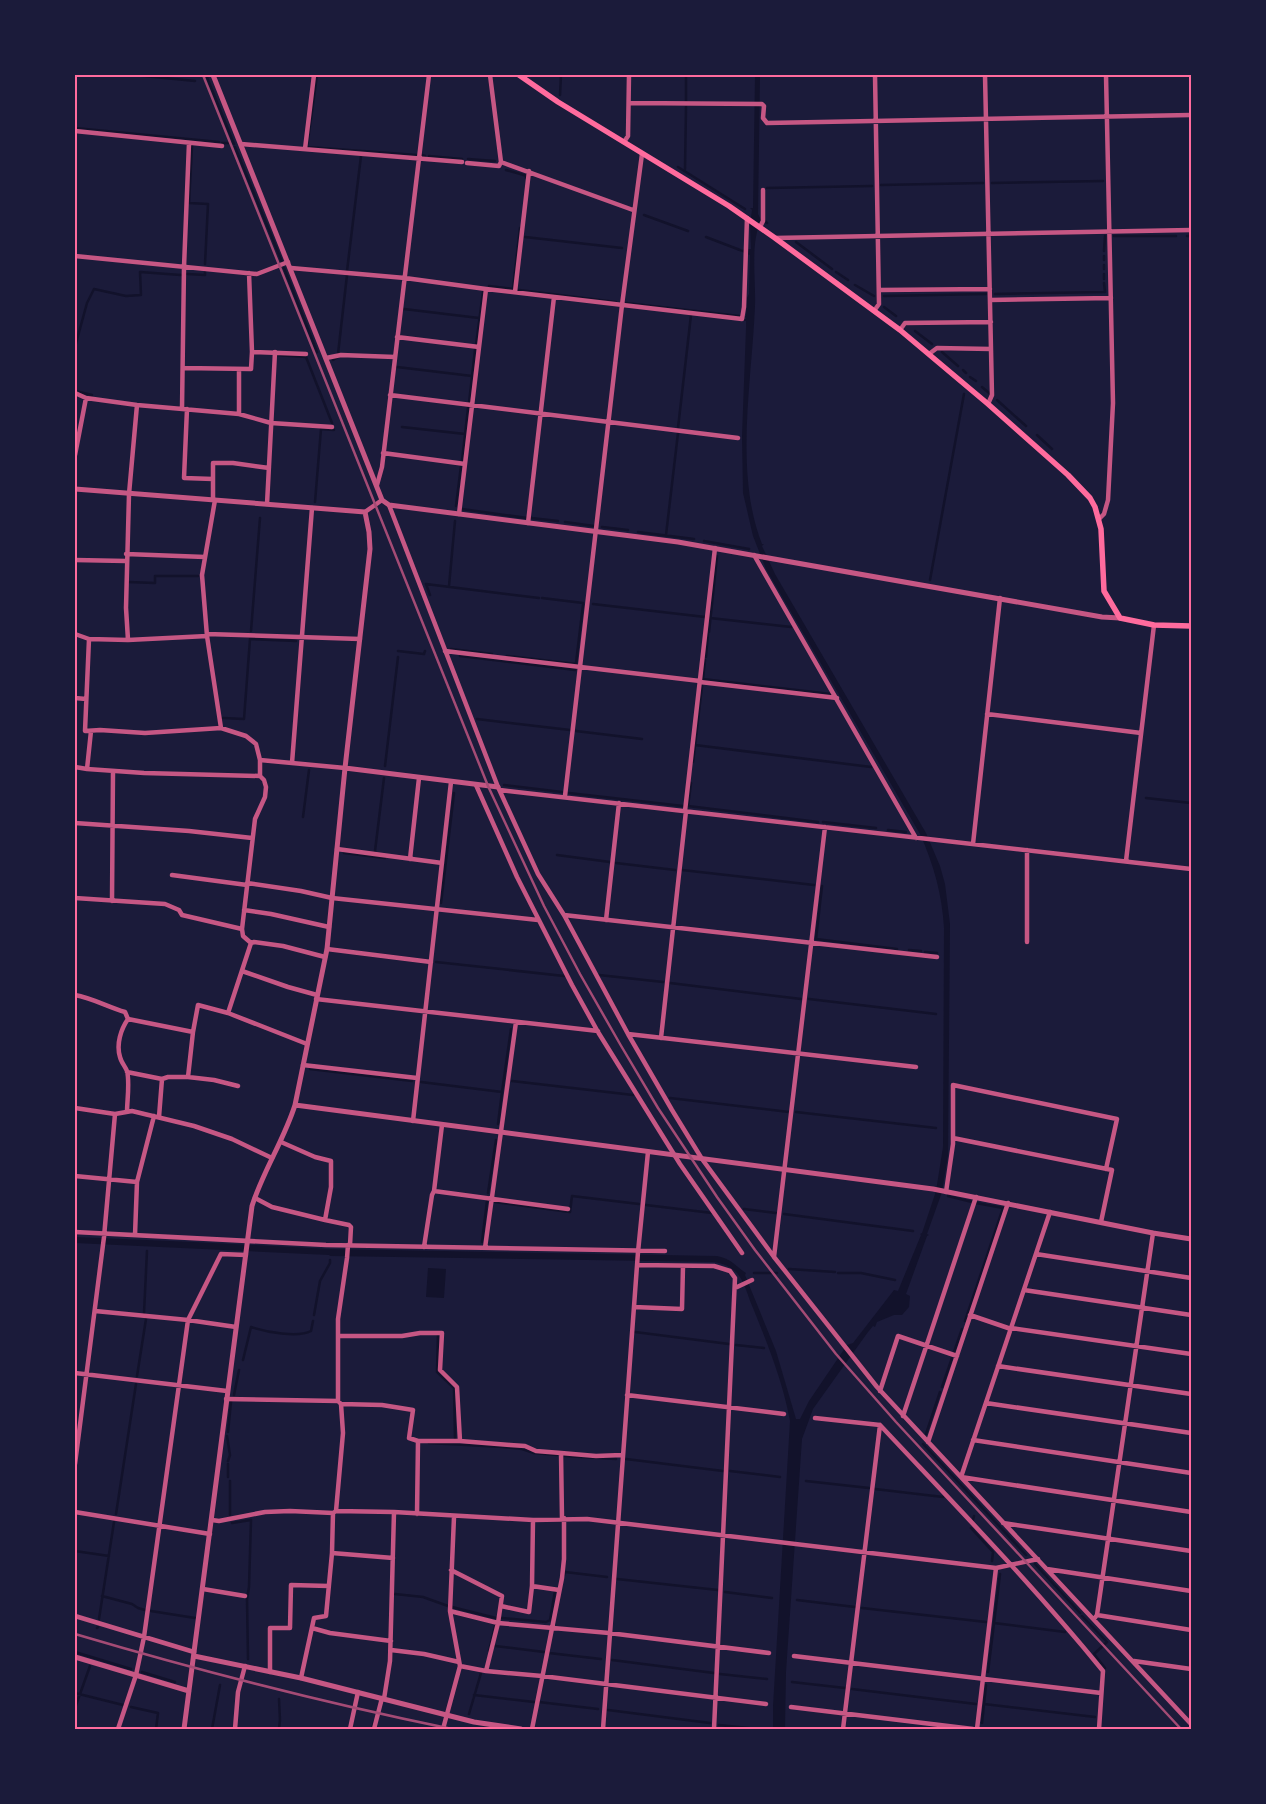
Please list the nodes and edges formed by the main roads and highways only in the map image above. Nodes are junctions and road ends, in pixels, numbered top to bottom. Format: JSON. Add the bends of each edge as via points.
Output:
{"nodes":[{"id":1,"x":519,"y":75,"type":"edge"},
{"id":2,"x":1191,"y":626,"type":"edge"}],
"edges":[{"from":1,"to":2,"type":"main road","via":[[749,219],[900,330],[988,404],[1090,498],[1099,520],[1104,591],[1120,618],[1154,625]]}]}
